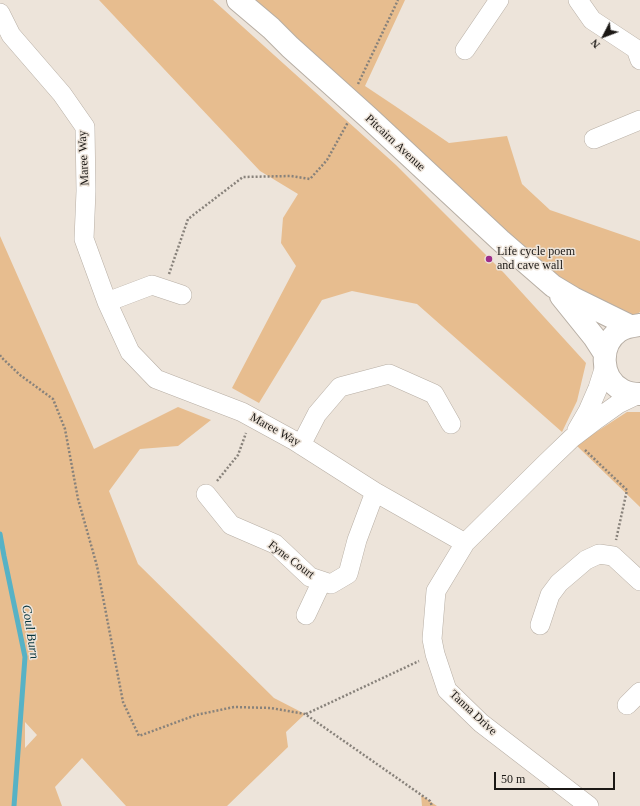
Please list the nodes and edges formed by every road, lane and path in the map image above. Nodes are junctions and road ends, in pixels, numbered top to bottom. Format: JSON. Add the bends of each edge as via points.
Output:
{"nodes":[{"id":1,"x":238,"y":0,"type":"edge"},
{"id":2,"x":398,"y":0,"type":"edge"},
{"id":3,"x":500,"y":0,"type":"edge"},
{"id":4,"x":578,"y":0,"type":"edge"},
{"id":5,"x":0,"y":13,"type":"edge"},
{"id":6,"x":465,"y":50,"type":"dead end"},
{"id":7,"x":640,"y":60,"type":"edge"},
{"id":8,"x":353,"y":104,"type":"junction"},
{"id":9,"x":640,"y":120,"type":"edge"},
{"id":10,"x":594,"y":139,"type":"dead end"},
{"id":11,"x":553,"y":286,"type":"junction"},
{"id":12,"x":164,"y":290,"type":"junction"},
{"id":13,"x":182,"y":295,"type":"dead end"},
{"id":14,"x":107,"y":302,"type":"junction"},
{"id":15,"x":636,"y":325,"type":"edge"},
{"id":16,"x":0,"y":355,"type":"edge"},
{"id":17,"x":605,"y":360,"type":"junction"},
{"id":18,"x":640,"y":394,"type":"edge"},
{"id":19,"x":252,"y":418,"type":"junction"},
{"id":20,"x":451,"y":424,"type":"dead end"},
{"id":21,"x":572,"y":438,"type":"junction"},
{"id":22,"x":301,"y":445,"type":"junction"},
{"id":23,"x":375,"y":492,"type":"junction"},
{"id":24,"x":206,"y":494,"type":"joint"},
{"id":25,"x":465,"y":543,"type":"junction"},
{"id":26,"x":613,"y":556,"type":"junction"},
{"id":27,"x":322,"y":581,"type":"junction"},
{"id":28,"x":640,"y":581,"type":"edge"},
{"id":29,"x":306,"y":615,"type":"dead end"},
{"id":30,"x":540,"y":625,"type":"dead end"},
{"id":31,"x":435,"y":654,"type":"junction"},
{"id":32,"x":640,"y":692,"type":"edge"},
{"id":33,"x":627,"y":705,"type":"dead end"},
{"id":34,"x":305,"y":714,"type":"junction"},
{"id":35,"x":432,"y":806,"type":"edge"},
{"id":36,"x":589,"y":806,"type":"edge"}],
"edges":[{"from":1,"to":8,"type":"street","name":"Pitcairn Avenue"},
{"from":2,"to":8,"type":"path"},
{"from":3,"to":6,"type":"street"},
{"from":4,"to":7,"type":"street","via":[[592,20],[636,50]]},
{"from":5,"to":14,"type":"street","name":"Maree Way","via":[[11,35],[62,94],[85,127],[84,239]]},
{"from":8,"to":11,"type":"street","name":"Pitcairn Avenue"},
{"from":8,"to":12,"type":"path","via":[[327,160],[310,179],[291,176],[244,177],[188,219]]},
{"from":9,"to":10,"type":"street"},
{"from":11,"to":15,"type":"street","name":"Pitcairn Avenue","via":[[573,298]]},
{"from":11,"to":17,"type":"street","name":"Pitcairn Avenue","via":[[594,337]]},
{"from":12,"to":13,"type":"street"},
{"from":12,"to":14,"type":"street","via":[[152,286]]},
{"from":14,"to":19,"type":"street","name":"Maree Way","via":[[130,352],[156,379]]},
{"from":15,"to":17,"type":"street","name":"Pitcairn Avenue","via":[[619,331],[611,339],[606,349]]},
{"from":16,"to":34,"type":"path","via":[[20,375],[53,399],[65,429],[78,499],[97,566],[123,702],[139,736],[196,715],[234,707],[271,708]]},
{"from":17,"to":18,"type":"street","name":"Pitcairn Avenue","via":[[612,382],[621,390]]},
{"from":17,"to":21,"type":"street","name":"Tanna Drive","via":[[598,388]]},
{"from":18,"to":21,"type":"street","name":"Tanna Drive","via":[[618,404]]},
{"from":19,"to":22,"type":"street","name":"Maree Way"},
{"from":19,"to":24,"type":"path","via":[[238,455]]},
{"from":20,"to":22,"type":"street","via":[[434,394],[389,374],[340,387],[317,414]]},
{"from":21,"to":25,"type":"street","name":"Tanna Drive"},
{"from":21,"to":26,"type":"path","via":[[627,490]]},
{"from":22,"to":23,"type":"street","name":"Maree Way"},
{"from":23,"to":25,"type":"street","name":"Maree Way"},
{"from":23,"to":27,"type":"street","name":"Fyne Court","via":[[357,540],[348,574],[331,584]]},
{"from":24,"to":27,"type":"street","name":"Fyne Court","via":[[231,525],[275,544],[310,577]]},
{"from":25,"to":31,"type":"street","name":"Tanna Drive","via":[[436,591],[432,639]]},
{"from":26,"to":28,"type":"street"},
{"from":26,"to":30,"type":"street","via":[[599,554],[586,560],[559,582],[550,595]]},
{"from":27,"to":29,"type":"street","name":"Fyne Court"},
{"from":31,"to":34,"type":"path"},
{"from":31,"to":36,"type":"street","name":"Tanna Drive","via":[[447,690],[453,696],[481,723]]},
{"from":32,"to":33,"type":"street"},
{"from":34,"to":35,"type":"path","via":[[430,801]]}]}
